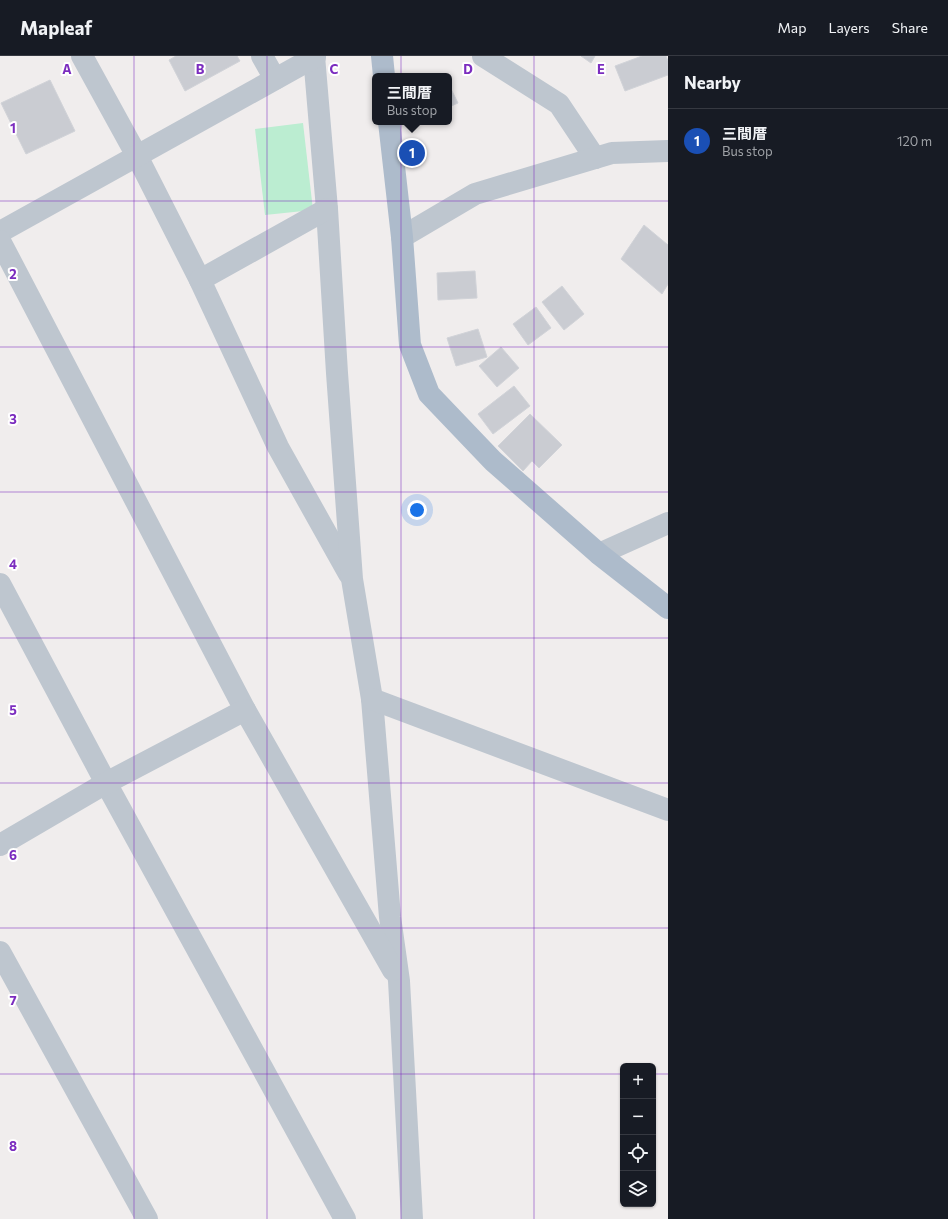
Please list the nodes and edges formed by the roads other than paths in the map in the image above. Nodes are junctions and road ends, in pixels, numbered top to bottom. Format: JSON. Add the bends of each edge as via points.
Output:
{"nodes":[{"id":1,"x":82,"y":56,"type":"edge"},
{"id":2,"x":262,"y":56,"type":"edge"},
{"id":3,"x":382,"y":56,"type":"edge"},
{"id":4,"x":484,"y":56,"type":"edge"},
{"id":5,"x":314,"y":57,"type":"edge"},
{"id":6,"x":384,"y":73,"type":"edge"},
{"id":7,"x":275,"y":79,"type":"junction"},
{"id":8,"x":389,"y":125,"type":"edge"},
{"id":9,"x":668,"y":151,"type":"edge"},
{"id":10,"x":137,"y":156,"type":"junction"},
{"id":11,"x":595,"y":158,"type":"junction"},
{"id":12,"x":327,"y":209,"type":"junction"},
{"id":13,"x":0,"y":232,"type":"edge"},
{"id":14,"x":402,"y":237,"type":"junction"},
{"id":15,"x":0,"y":241,"type":"edge"},
{"id":16,"x":200,"y":280,"type":"junction"},
{"id":17,"x":668,"y":523,"type":"edge"},
{"id":18,"x":599,"y":554,"type":"junction"},
{"id":19,"x":352,"y":579,"type":"junction"},
{"id":20,"x":0,"y":584,"type":"edge"},
{"id":21,"x":668,"y":608,"type":"edge"},
{"id":22,"x":372,"y":699,"type":"junction"},
{"id":23,"x":245,"y":710,"type":"junction"},
{"id":24,"x":106,"y":783,"type":"junction"},
{"id":25,"x":668,"y":810,"type":"edge"},
{"id":26,"x":0,"y":845,"type":"edge"},
{"id":27,"x":0,"y":952,"type":"edge"},
{"id":28,"x":399,"y":981,"type":"junction"},
{"id":29,"x":148,"y":1219,"type":"edge"},
{"id":30,"x":345,"y":1219,"type":"edge"},
{"id":31,"x":412,"y":1219,"type":"edge"}],
"edges":[{"from":1,"to":10,"type":"street"},
{"from":2,"to":7,"type":"street"},
{"from":3,"to":6,"type":"main road"},
{"from":4,"to":11,"type":"street","via":[[559,104]]},
{"from":5,"to":7,"type":"street"},
{"from":5,"to":12,"type":"street"},
{"from":7,"to":10,"type":"street"},
{"from":8,"to":14,"type":"main road"},
{"from":9,"to":11,"type":"street","via":[[612,153]]},
{"from":10,"to":13,"type":"street"},
{"from":10,"to":16,"type":"street"},
{"from":11,"to":14,"type":"street","via":[[475,194]]},
{"from":12,"to":16,"type":"street"},
{"from":12,"to":19,"type":"street"},
{"from":14,"to":18,"type":"main road","via":[[410,345],[429,394],[493,461]]},
{"from":15,"to":23,"type":"street"},
{"from":16,"to":19,"type":"street","via":[[278,447]]},
{"from":17,"to":18,"type":"street"},
{"from":18,"to":21,"type":"main road"},
{"from":19,"to":22,"type":"street"},
{"from":20,"to":24,"type":"street"},
{"from":22,"to":25,"type":"street"},
{"from":22,"to":28,"type":"street","via":[[390,916]]},
{"from":23,"to":24,"type":"street"},
{"from":23,"to":28,"type":"street"},
{"from":24,"to":26,"type":"street"},
{"from":24,"to":30,"type":"street"},
{"from":27,"to":29,"type":"street"},
{"from":28,"to":31,"type":"street"}]}
